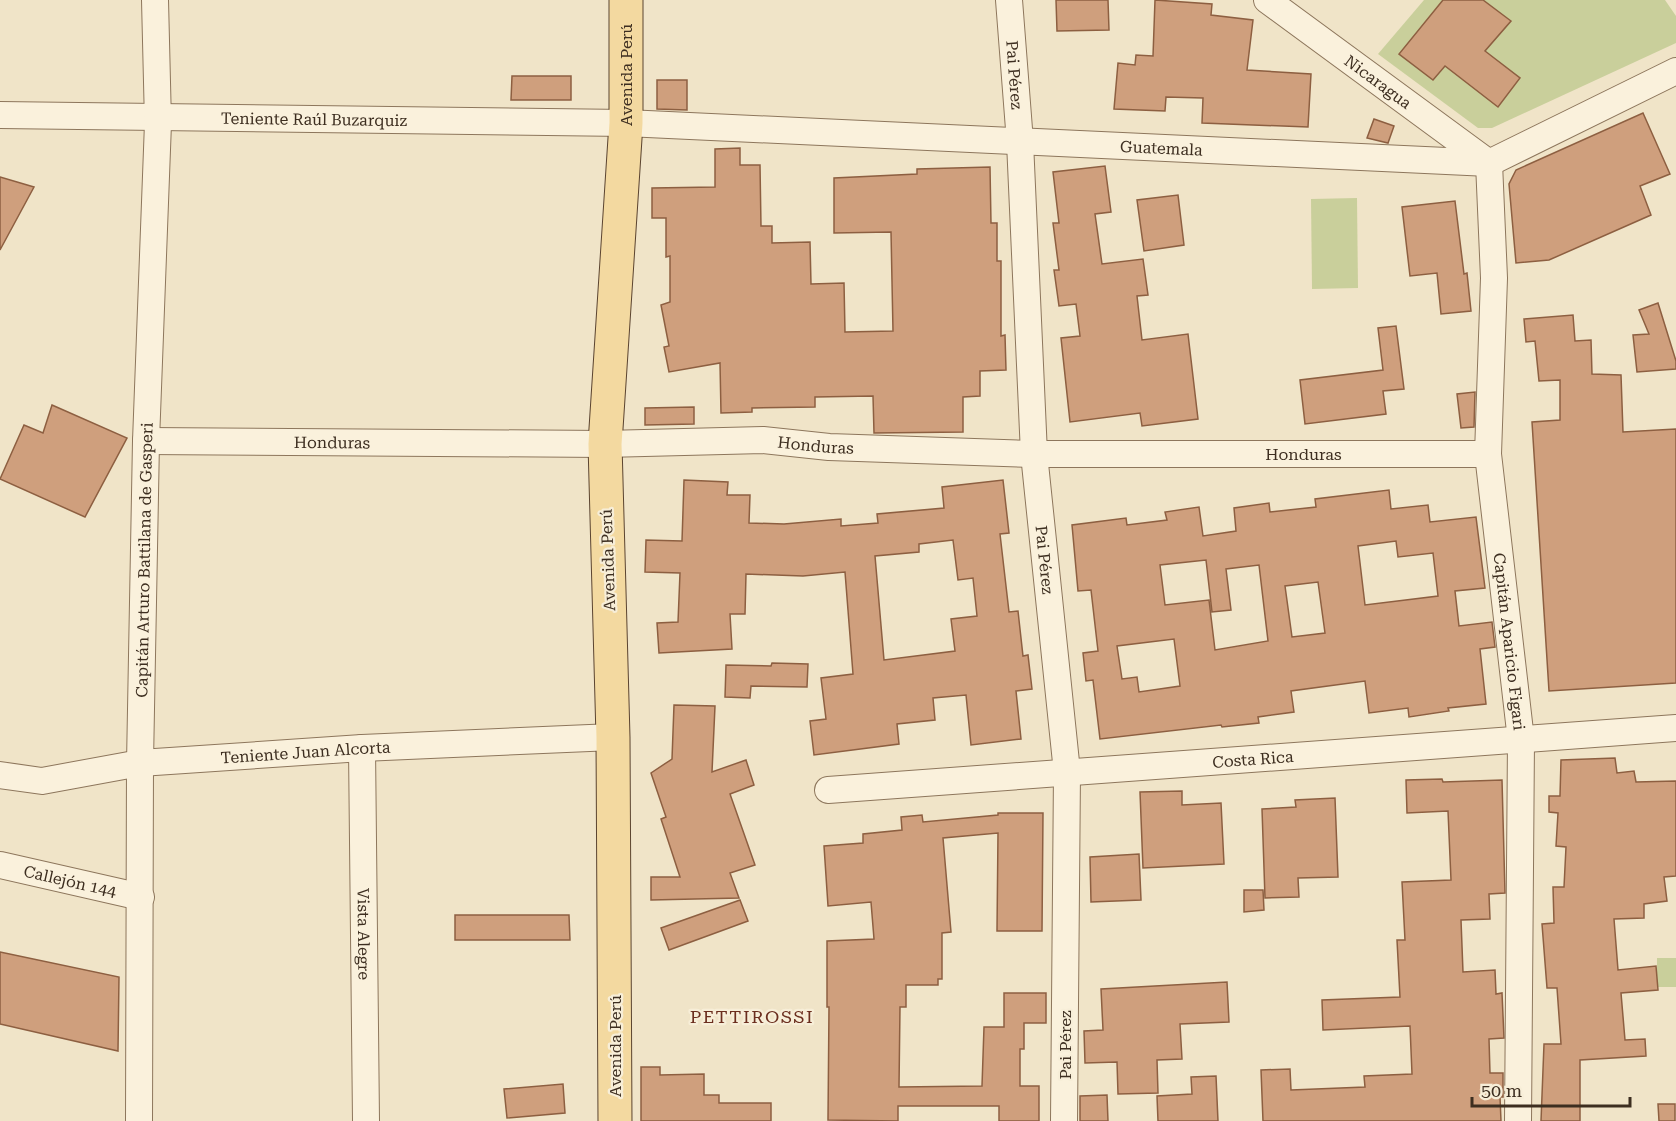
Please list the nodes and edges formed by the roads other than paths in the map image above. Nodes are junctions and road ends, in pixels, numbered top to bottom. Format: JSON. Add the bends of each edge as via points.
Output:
{"nodes":[{"id":1,"x":155,"y":0,"type":"edge"},
{"id":2,"x":626,"y":0,"type":"edge"},
{"id":3,"x":1009,"y":0,"type":"edge"},
{"id":4,"x":1267,"y":0,"type":"edge"},
{"id":5,"x":1676,"y":71,"type":"edge"},
{"id":6,"x":0,"y":115,"type":"edge"},
{"id":7,"x":158,"y":117,"type":"junction"},
{"id":8,"x":626,"y":123,"type":"junction"},
{"id":9,"x":1020,"y":142,"type":"junction"},
{"id":10,"x":1489,"y":163,"type":"junction"},
{"id":11,"x":146,"y":441,"type":"junction"},
{"id":12,"x":604,"y":444,"type":"junction"},
{"id":13,"x":1034,"y":454,"type":"junction"},
{"id":14,"x":1488,"y":454,"type":"junction"},
{"id":15,"x":1676,"y":728,"type":"edge"},
{"id":16,"x":613,"y":737,"type":"junction"},
{"id":17,"x":1521,"y":740,"type":"junction"},
{"id":18,"x":362,"y":748,"type":"junction"},
{"id":19,"x":140,"y":763,"type":"junction"},
{"id":20,"x":1066,"y":772,"type":"junction"},
{"id":21,"x":0,"y":775,"type":"edge"},
{"id":22,"x":828,"y":790,"type":"dead end"},
{"id":23,"x":0,"y":866,"type":"edge"},
{"id":24,"x":141,"y":897,"type":"junction"},
{"id":25,"x":139,"y":1121,"type":"edge"},
{"id":26,"x":366,"y":1121,"type":"edge"},
{"id":27,"x":615,"y":1121,"type":"edge"},
{"id":28,"x":1064,"y":1121,"type":"edge"},
{"id":29,"x":1518,"y":1121,"type":"edge"}],
"edges":[{"from":1,"to":7,"type":"street","name":"Capitán Arturo Battilana de Gasperi"},
{"from":2,"to":8,"type":"main road","name":"Avenida Perú"},
{"from":3,"to":9,"type":"street","name":"Pai Pérez"},
{"from":4,"to":10,"type":"street","name":"Nicaragua"},
{"from":5,"to":10,"type":"street","name":"Guatemala"},
{"from":6,"to":7,"type":"street","name":"Teniente Raúl Buzarquiz"},
{"from":7,"to":8,"type":"street","name":"Teniente Raúl Buzarquiz"},
{"from":7,"to":11,"type":"street","name":"Capitán Arturo Battilana de Gasperi"},
{"from":8,"to":9,"type":"street","name":"Guatemala"},
{"from":8,"to":12,"type":"main road","name":"Avenida Perú"},
{"from":9,"to":10,"type":"street","name":"Guatemala"},
{"from":9,"to":13,"type":"street","name":"Pai Pérez"},
{"from":10,"to":14,"type":"street","name":"Capitán Aparicio Figari","via":[[1494,279]]},
{"from":11,"to":12,"type":"street","name":"Honduras"},
{"from":11,"to":19,"type":"street","name":"Capitán Arturo Battilana de Gasperi"},
{"from":12,"to":13,"type":"street","name":"Honduras","via":[[764,440],[829,447]]},
{"from":12,"to":16,"type":"main road","name":"Avenida Perú"},
{"from":13,"to":14,"type":"street","name":"Honduras"},
{"from":13,"to":20,"type":"street","name":"Pai Pérez"},
{"from":14,"to":17,"type":"street","name":"Capitán Aparicio Figari"},
{"from":15,"to":17,"type":"street","name":"Costa Rica"},
{"from":16,"to":18,"type":"street","name":"Teniente Juan Alcorta"},
{"from":16,"to":27,"type":"main road","name":"Avenida Perú"},
{"from":17,"to":20,"type":"street","name":"Costa Rica"},
{"from":17,"to":29,"type":"street","name":"Capitán Aparicio Figari"},
{"from":18,"to":19,"type":"street","name":"Teniente Juan Alcorta"},
{"from":18,"to":26,"type":"street","name":"Vista Alegre"},
{"from":19,"to":21,"type":"street","name":"Teniente Juan Alcorta","via":[[42,781]]},
{"from":19,"to":24,"type":"street","name":"Capitán Arturo Battilana de Gasperi"},
{"from":20,"to":22,"type":"street","name":"Costa Rica"},
{"from":20,"to":28,"type":"street","name":"Pai Pérez"},
{"from":23,"to":24,"type":"street","name":"Callejón 144"},
{"from":24,"to":25,"type":"street","name":"Capitán Arturo Battilana de Gasperi"}]}
